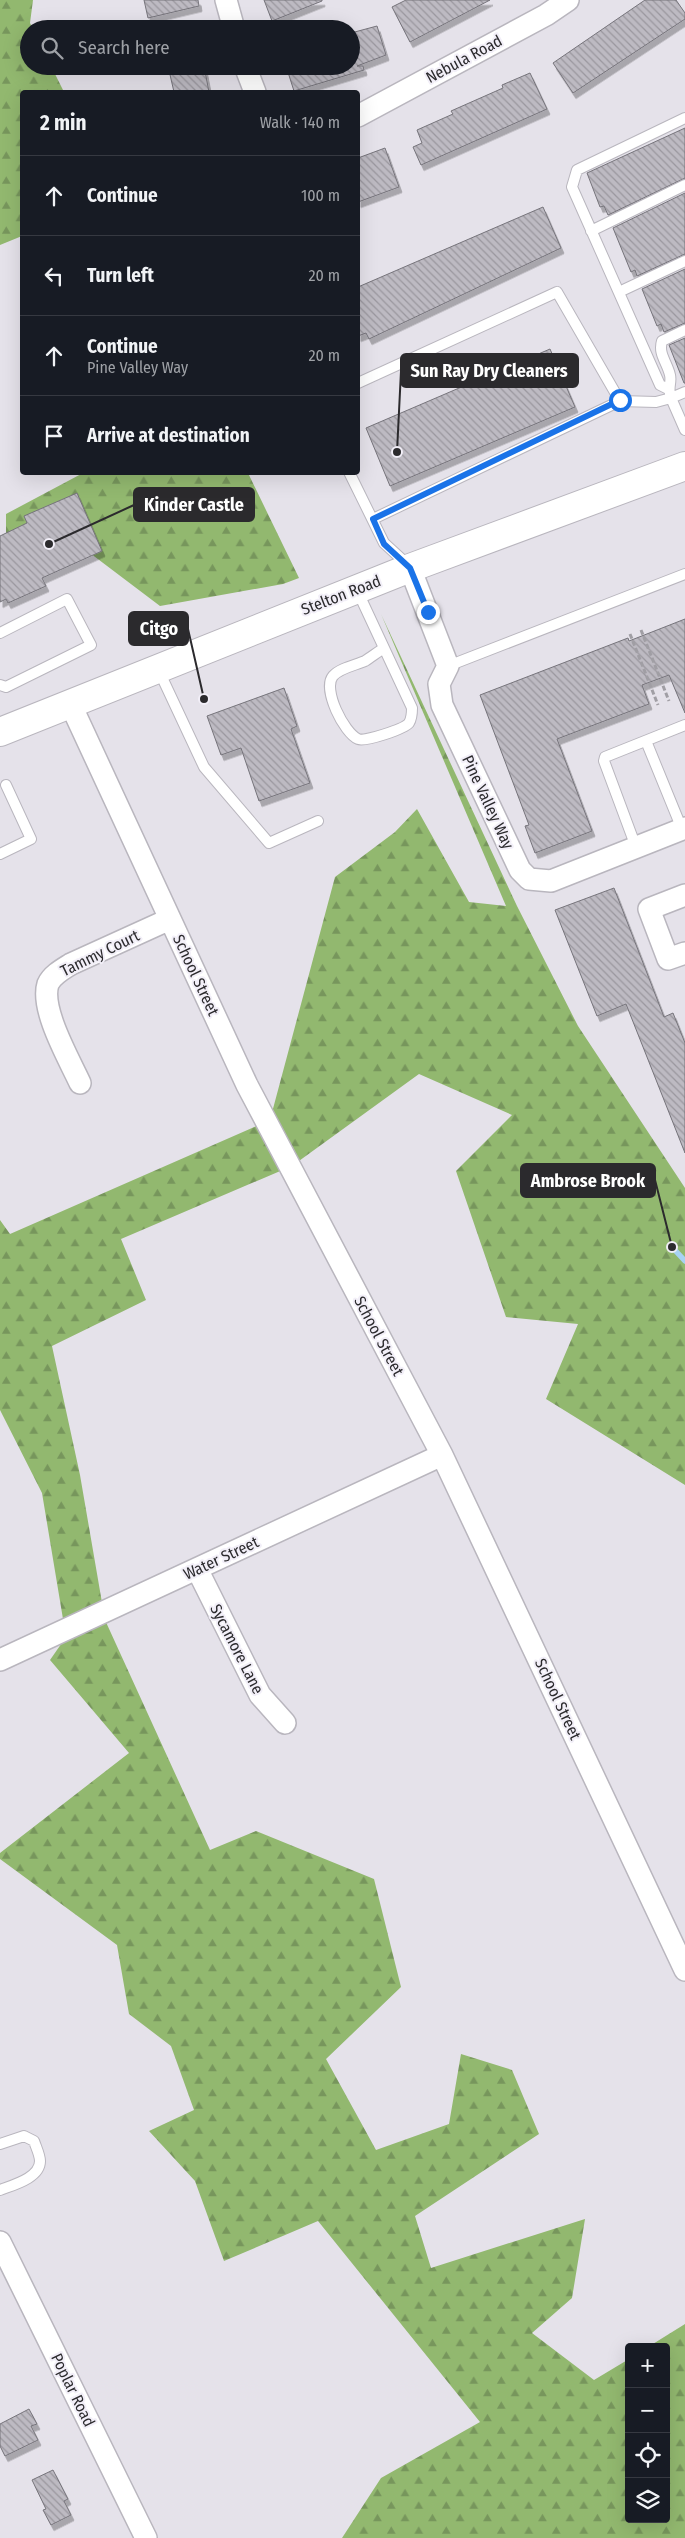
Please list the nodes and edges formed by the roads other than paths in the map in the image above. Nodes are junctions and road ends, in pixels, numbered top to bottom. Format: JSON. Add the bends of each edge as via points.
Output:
{"nodes":[{"id":1,"x":226,"y":0,"type":"edge"},
{"id":2,"x":568,"y":0,"type":"edge"},
{"id":3,"x":232,"y":20,"type":"edge"},
{"id":4,"x":248,"y":75,"type":"edge"},
{"id":5,"x":254,"y":90,"type":"edge"},
{"id":6,"x":360,"y":115,"type":"edge"},
{"id":7,"x":685,"y":118,"type":"edge"},
{"id":8,"x":685,"y":185,"type":"edge"},
{"id":9,"x":592,"y":231,"type":"junction"},
{"id":10,"x":685,"y":261,"type":"edge"},
{"id":11,"x":618,"y":292,"type":"junction"},
{"id":12,"x":685,"y":330,"type":"edge"},
{"id":13,"x":360,"y":382,"type":"edge"},
{"id":14,"x":685,"y":392,"type":"edge"},
{"id":15,"x":670,"y":394,"type":"junction"},
{"id":16,"x":620,"y":400,"type":"junction"},
{"id":17,"x":685,"y":430,"type":"edge"},
{"id":18,"x":685,"y":466,"type":"edge"},
{"id":19,"x":351,"y":475,"type":"edge"},
{"id":20,"x":373,"y":519,"type":"junction"},
{"id":21,"x":410,"y":568,"type":"junction"},
{"id":22,"x":685,"y":574,"type":"edge"},
{"id":23,"x":356,"y":589,"type":"junction"},
{"id":24,"x":0,"y":633,"type":"edge"},
{"id":25,"x":384,"y":648,"type":"junction"},
{"id":26,"x":448,"y":666,"type":"junction"},
{"id":27,"x":157,"y":667,"type":"junction"},
{"id":28,"x":0,"y":685,"type":"edge"},
{"id":29,"x":70,"y":704,"type":"junction"},
{"id":30,"x":685,"y":725,"type":"edge"},
{"id":31,"x":0,"y":732,"type":"edge"},
{"id":32,"x":646,"y":740,"type":"junction"},
{"id":33,"x":6,"y":785,"type":"dead end"},
{"id":34,"x":318,"y":820,"type":"dead end"},
{"id":35,"x":683,"y":828,"type":"edge"},
{"id":36,"x":636,"y":847,"type":"junction"},
{"id":37,"x":0,"y":854,"type":"edge"},
{"id":38,"x":685,"y":895,"type":"edge"},
{"id":39,"x":170,"y":919,"type":"junction"},
{"id":40,"x":685,"y":952,"type":"edge"},
{"id":41,"x":80,"y":1083,"type":"dead end"},
{"id":42,"x":442,"y":1455,"type":"junction"},
{"id":43,"x":197,"y":1569,"type":"junction"},
{"id":44,"x":0,"y":1660,"type":"edge"},
{"id":45,"x":285,"y":1723,"type":"dead end"},
{"id":46,"x":685,"y":1970,"type":"edge"},
{"id":47,"x":0,"y":2144,"type":"edge"},
{"id":48,"x":0,"y":2190,"type":"edge"},
{"id":49,"x":0,"y":2242,"type":"edge"},
{"id":50,"x":146,"y":2538,"type":"edge"}],
"edges":[{"from":1,"to":3,"type":"street"},
{"from":2,"to":6,"type":"street","name":"Nebula Road"},
{"from":4,"to":5,"type":"street"},
{"from":7,"to":9,"type":"lane","via":[[576,170],[572,187]]},
{"from":8,"to":9,"type":"lane"},
{"from":9,"to":11,"type":"lane"},
{"from":10,"to":11,"type":"lane"},
{"from":11,"to":15,"type":"lane","via":[[660,385]]},
{"from":12,"to":15,"type":"lane","via":[[662,341],[659,350],[671,377]]},
{"from":13,"to":16,"type":"lane","via":[[557,292]]},
{"from":14,"to":15,"type":"lane"},
{"from":15,"to":16,"type":"lane","via":[[656,402]]},
{"from":15,"to":17,"type":"lane"},
{"from":16,"to":20,"type":"lane"},
{"from":18,"to":21,"type":"main road","name":"Stelton Road"},
{"from":19,"to":20,"type":"lane"},
{"from":20,"to":21,"type":"lane","via":[[384,544]]},
{"from":21,"to":23,"type":"main road","name":"Stelton Road"},
{"from":21,"to":26,"type":"street"},
{"from":22,"to":26,"type":"lane"},
{"from":23,"to":25,"type":"lane"},
{"from":23,"to":27,"type":"main road","name":"Stelton Road"},
{"from":24,"to":28,"type":"lane","via":[[68,599],[91,645],[6,687]]},
{"from":25,"to":25,"type":"lane","via":[[336,674],[330,681],[332,700],[347,730],[359,739],[367,740],[406,725],[412,716],[411,703]]},
{"from":26,"to":36,"type":"street","name":"Pine Valley Way","via":[[439,684],[442,705],[520,870],[529,879],[551,880]]},
{"from":27,"to":29,"type":"main road","name":"Stelton Road"},
{"from":27,"to":34,"type":"lane","via":[[204,767],[268,842]]},
{"from":29,"to":31,"type":"main road","name":"Stelton Road"},
{"from":29,"to":39,"type":"street","name":"School Street"},
{"from":30,"to":32,"type":"lane"},
{"from":32,"to":35,"type":"lane"},
{"from":32,"to":36,"type":"lane","via":[[605,757],[604,761]]},
{"from":33,"to":37,"type":"lane","via":[[31,839]]},
{"from":35,"to":36,"type":"street","name":"Pine Valley Way"},
{"from":38,"to":40,"type":"street","via":[[649,909],[668,959]]},
{"from":39,"to":41,"type":"street","name":"Tammy Court","via":[[71,964],[49,982],[49,1010]]},
{"from":39,"to":42,"type":"street","name":"School Street","via":[[247,1085]]},
{"from":42,"to":43,"type":"street","name":"Water Street"},
{"from":42,"to":46,"type":"street","name":"School Street"},
{"from":43,"to":44,"type":"street","name":"Water Street"},
{"from":43,"to":45,"type":"street","name":"Sycamore Lane","via":[[260,1695]]},
{"from":47,"to":48,"type":"lane","via":[[24,2136],[34,2141],[40,2161],[37,2170],[26,2179]]},
{"from":49,"to":50,"type":"street","name":"Poplar Road"}]}
